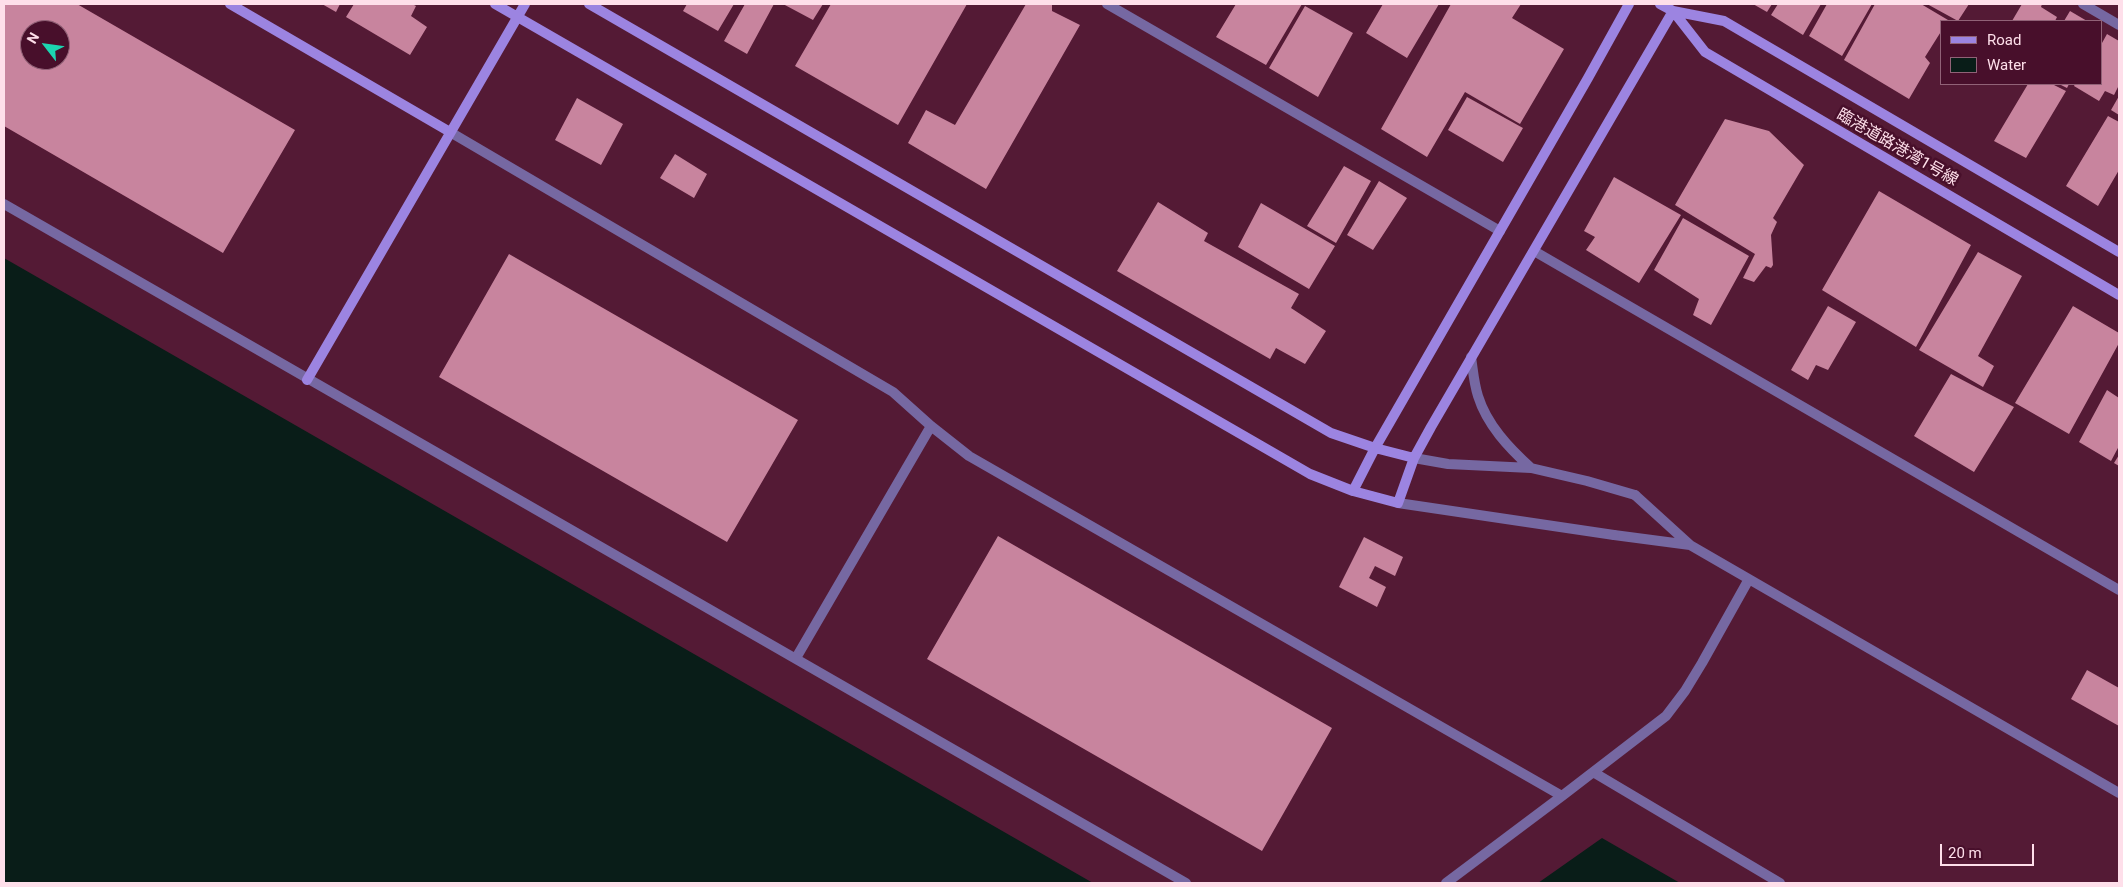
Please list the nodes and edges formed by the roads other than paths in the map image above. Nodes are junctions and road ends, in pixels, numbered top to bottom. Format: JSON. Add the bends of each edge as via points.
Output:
{"nodes":[{"id":1,"x":230,"y":4,"type":"edge"},
{"id":2,"x":495,"y":4,"type":"edge"},
{"id":3,"x":525,"y":4,"type":"edge"},
{"id":4,"x":589,"y":4,"type":"edge"},
{"id":5,"x":1107,"y":4,"type":"edge"},
{"id":6,"x":1629,"y":4,"type":"edge"},
{"id":7,"x":1660,"y":4,"type":"edge"},
{"id":8,"x":2084,"y":4,"type":"edge"},
{"id":9,"x":1673,"y":11,"type":"junction"},
{"id":10,"x":517,"y":17,"type":"junction"},
{"id":11,"x":2119,"y":25,"type":"edge"},
{"id":12,"x":450,"y":132,"type":"junction"},
{"id":13,"x":4,"y":204,"type":"edge"},
{"id":14,"x":1500,"y":231,"type":"junction"},
{"id":15,"x":1534,"y":251,"type":"junction"},
{"id":16,"x":2119,"y":252,"type":"edge"},
{"id":17,"x":2119,"y":295,"type":"edge"},
{"id":18,"x":1471,"y":357,"type":"junction"},
{"id":19,"x":307,"y":380,"type":"junction"},
{"id":20,"x":931,"y":426,"type":"junction"},
{"id":21,"x":1375,"y":448,"type":"junction"},
{"id":22,"x":1414,"y":458,"type":"junction"},
{"id":23,"x":1531,"y":468,"type":"junction"},
{"id":24,"x":1353,"y":491,"type":"junction"},
{"id":25,"x":1398,"y":503,"type":"junction"},
{"id":26,"x":1690,"y":545,"type":"junction"},
{"id":27,"x":1749,"y":580,"type":"junction"},
{"id":28,"x":2119,"y":590,"type":"edge"},
{"id":29,"x":796,"y":658,"type":"junction"},
{"id":30,"x":1593,"y":772,"type":"junction"},
{"id":31,"x":2119,"y":793,"type":"edge"},
{"id":32,"x":1562,"y":796,"type":"junction"},
{"id":33,"x":1186,"y":883,"type":"edge"},
{"id":34,"x":1446,"y":883,"type":"edge"},
{"id":35,"x":1780,"y":883,"type":"edge"}],
"edges":[{"from":1,"to":12,"type":"street"},
{"from":2,"to":10,"type":"street"},
{"from":3,"to":10,"type":"street"},
{"from":4,"to":21,"type":"street","via":[[1331,433]]},
{"from":5,"to":14,"type":"street"},
{"from":6,"to":14,"type":"street"},
{"from":7,"to":9,"type":"street","name":"臨港道路港湾1号線"},
{"from":8,"to":11,"type":"street"},
{"from":9,"to":15,"type":"street"},
{"from":9,"to":16,"type":"street","name":"臨港道路港湾1号線","via":[[1724,21]]},
{"from":9,"to":17,"type":"street","name":"臨港道路港湾1号線","via":[[1705,52]]},
{"from":10,"to":12,"type":"street"},
{"from":10,"to":24,"type":"street","via":[[1310,474]]},
{"from":12,"to":19,"type":"street"},
{"from":12,"to":20,"type":"street","via":[[892,392]]},
{"from":13,"to":19,"type":"street"},
{"from":14,"to":21,"type":"street"},
{"from":15,"to":18,"type":"street"},
{"from":15,"to":28,"type":"street"},
{"from":18,"to":22,"type":"street"},
{"from":18,"to":23,"type":"street","via":[[1478,396],[1492,424],[1508,447]]},
{"from":19,"to":29,"type":"street"},
{"from":20,"to":29,"type":"street"},
{"from":20,"to":32,"type":"street","via":[[970,456]]},
{"from":21,"to":22,"type":"street"},
{"from":21,"to":24,"type":"street"},
{"from":22,"to":23,"type":"street","via":[[1448,464]]},
{"from":22,"to":25,"type":"street"},
{"from":23,"to":26,"type":"street","via":[[1634,495]]},
{"from":24,"to":25,"type":"street"},
{"from":25,"to":26,"type":"street"},
{"from":26,"to":27,"type":"street"},
{"from":27,"to":30,"type":"street","via":[[1685,691],[1666,716]]},
{"from":27,"to":31,"type":"street"},
{"from":29,"to":33,"type":"street"},
{"from":30,"to":32,"type":"street"},
{"from":30,"to":35,"type":"street"},
{"from":32,"to":34,"type":"street"}]}
